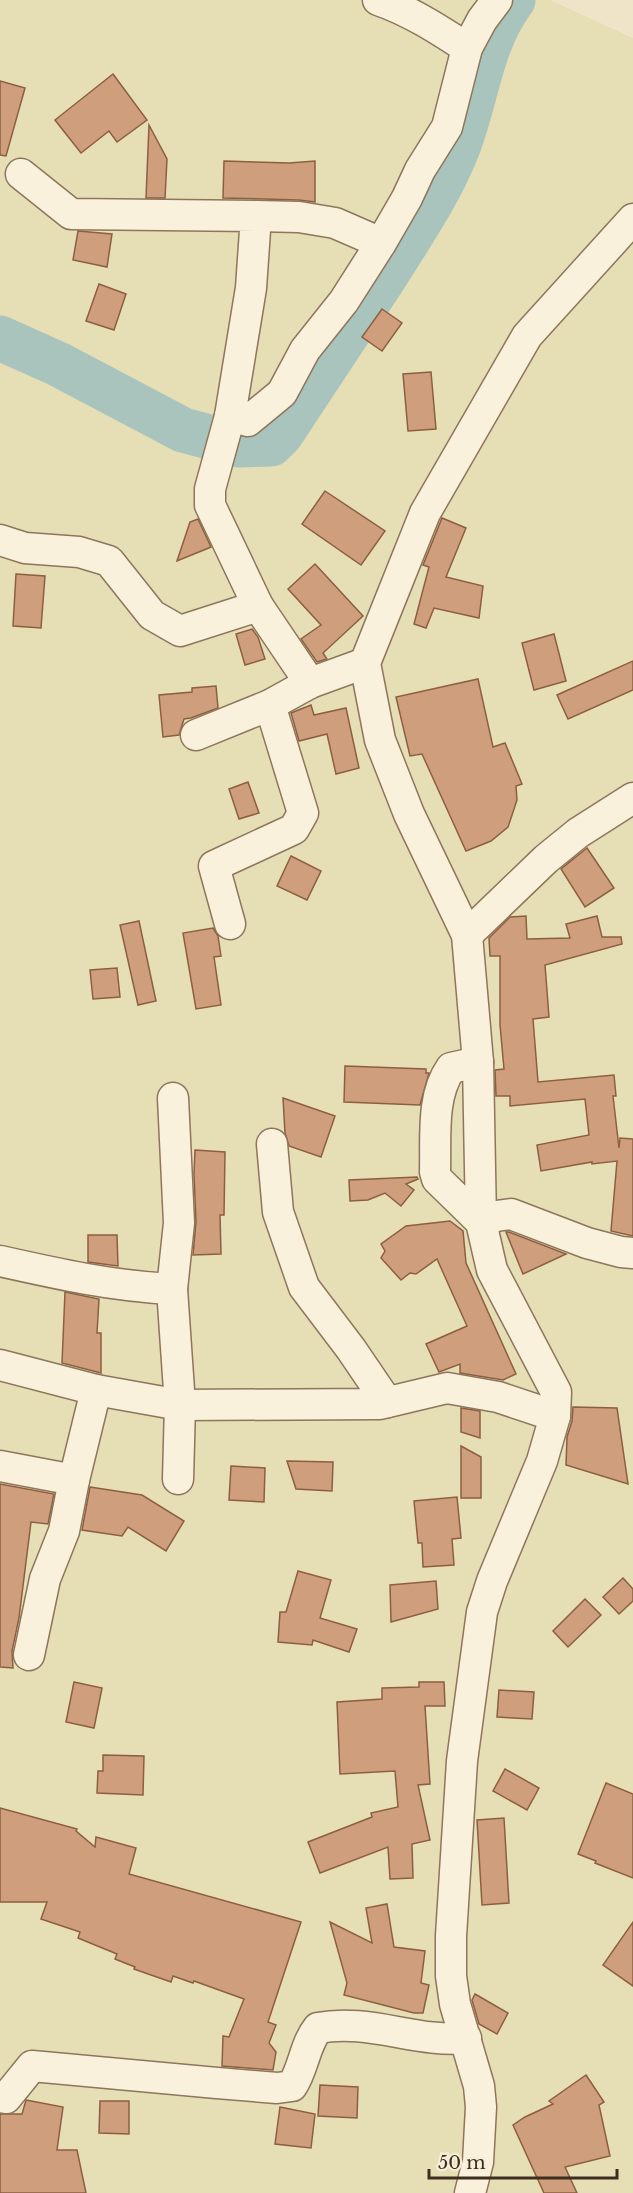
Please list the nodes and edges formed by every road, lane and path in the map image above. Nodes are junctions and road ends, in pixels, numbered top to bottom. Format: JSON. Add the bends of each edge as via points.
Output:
{"nodes":[{"id":1,"x":378,"y":0,"type":"edge"},
{"id":2,"x":497,"y":0,"type":"edge"},
{"id":3,"x":467,"y":48,"type":"junction"},
{"id":4,"x":21,"y":174,"type":"dead end"},
{"id":5,"x":256,"y":216,"type":"junction"},
{"id":6,"x":633,"y":219,"type":"edge"},
{"id":7,"x":381,"y":243,"type":"junction"},
{"id":8,"x":230,"y":416,"type":"junction"},
{"id":9,"x":0,"y":540,"type":"edge"},
{"id":10,"x":258,"y":606,"type":"junction"},
{"id":11,"x":365,"y":663,"type":"junction"},
{"id":12,"x":310,"y":683,"type":"junction"},
{"id":13,"x":270,"y":705,"type":"junction"},
{"id":14,"x":196,"y":735,"type":"dead end"},
{"id":15,"x":633,"y":798,"type":"edge"},
{"id":16,"x":230,"y":924,"type":"dead end"},
{"id":17,"x":467,"y":934,"type":"junction"},
{"id":18,"x":478,"y":1062,"type":"junction"},
{"id":19,"x":173,"y":1098,"type":"dead end"},
{"id":20,"x":272,"y":1144,"type":"dead end"},
{"id":21,"x":481,"y":1222,"type":"junction"},
{"id":22,"x":633,"y":1253,"type":"edge"},
{"id":23,"x":0,"y":1261,"type":"edge"},
{"id":24,"x":172,"y":1289,"type":"junction"},
{"id":25,"x":0,"y":1365,"type":"edge"},
{"id":26,"x":96,"y":1390,"type":"junction"},
{"id":27,"x":387,"y":1402,"type":"junction"},
{"id":28,"x":180,"y":1405,"type":"junction"},
{"id":29,"x":555,"y":1416,"type":"junction"},
{"id":30,"x":0,"y":1466,"type":"edge"},
{"id":31,"x":178,"y":1479,"type":"dead end"},
{"id":32,"x":74,"y":1480,"type":"junction"},
{"id":33,"x":29,"y":1655,"type":"dead end"},
{"id":34,"x":466,"y":2038,"type":"junction"},
{"id":35,"x":0,"y":2097,"type":"edge"},
{"id":36,"x":470,"y":2193,"type":"edge"}],
"edges":[{"from":1,"to":3,"type":"street","via":[[432,25]]},
{"from":2,"to":3,"type":"street"},
{"from":3,"to":7,"type":"street","via":[[447,127]]},
{"from":4,"to":5,"type":"street","via":[[71,214]]},
{"from":5,"to":7,"type":"street","via":[[335,223]]},
{"from":5,"to":8,"type":"street","via":[[251,288]]},
{"from":6,"to":11,"type":"street","via":[[527,336],[425,513]]},
{"from":7,"to":8,"type":"street","via":[[344,301],[305,350],[282,393],[248,421]]},
{"from":8,"to":10,"type":"street","via":[[210,489],[210,505]]},
{"from":9,"to":10,"type":"street","via":[[25,548],[79,552],[109,561],[152,615],[180,631]]},
{"from":10,"to":12,"type":"street"},
{"from":11,"to":12,"type":"street"},
{"from":11,"to":17,"type":"street","via":[[380,740]]},
{"from":12,"to":13,"type":"street"},
{"from":13,"to":14,"type":"street"},
{"from":13,"to":16,"type":"street","via":[[303,813],[294,829],[214,866]]},
{"from":15,"to":17,"type":"street","via":[[546,859]]},
{"from":17,"to":18,"type":"street"},
{"from":18,"to":21,"type":"street"},
{"from":18,"to":21,"type":"street","via":[[452,1068],[441,1085],[435,1172],[437,1179]]},
{"from":19,"to":24,"type":"street","via":[[178,1223]]},
{"from":20,"to":27,"type":"street","via":[[278,1212],[304,1287]]},
{"from":21,"to":22,"type":"street","via":[[511,1214],[587,1244]]},
{"from":21,"to":29,"type":"street","via":[[492,1270],[556,1392]]},
{"from":23,"to":24,"type":"street","via":[[127,1287]]},
{"from":24,"to":28,"type":"street"},
{"from":25,"to":26,"type":"street"},
{"from":26,"to":28,"type":"street"},
{"from":26,"to":32,"type":"street"},
{"from":27,"to":28,"type":"street"},
{"from":27,"to":29,"type":"street","via":[[447,1388],[498,1397]]},
{"from":28,"to":31,"type":"street"},
{"from":29,"to":34,"type":"street","via":[[542,1461],[492,1581],[481,1623],[462,1761],[451,1936],[455,2004]]},
{"from":30,"to":32,"type":"street"},
{"from":32,"to":33,"type":"street","via":[[64,1531],[45,1580]]},
{"from":34,"to":35,"type":"street","via":[[445,2040],[336,2024],[318,2028],[310,2039],[292,2086],[216,2084],[32,2066],[6,2098]]},
{"from":34,"to":36,"type":"street","via":[[481,2107],[478,2162]]}]}
